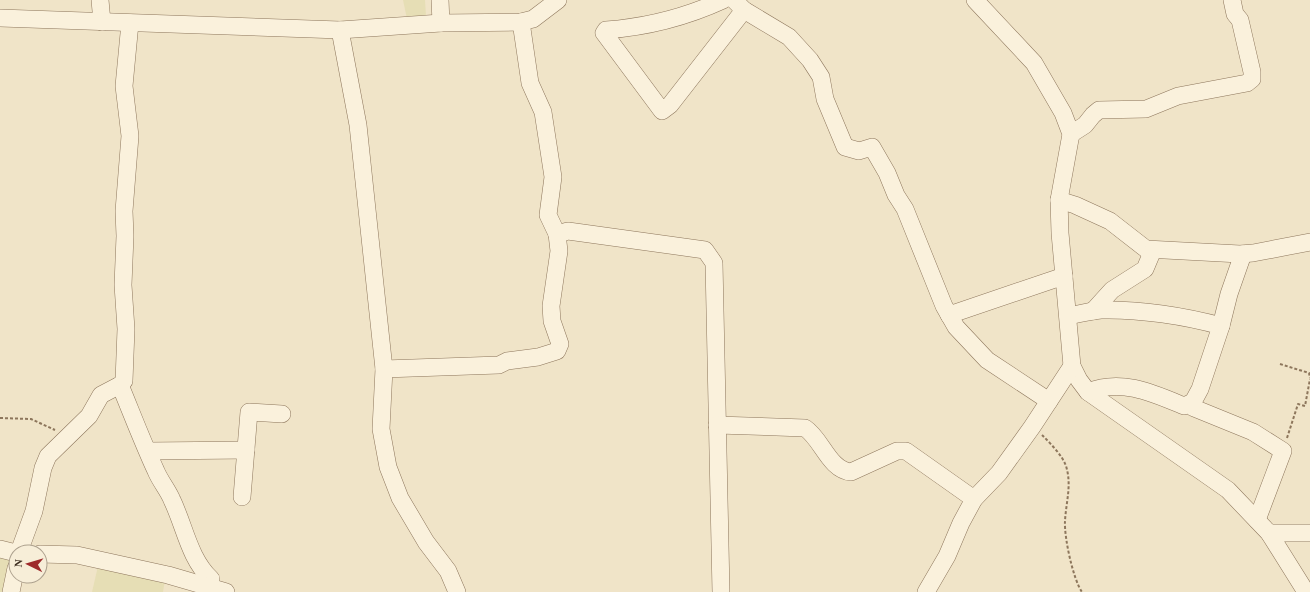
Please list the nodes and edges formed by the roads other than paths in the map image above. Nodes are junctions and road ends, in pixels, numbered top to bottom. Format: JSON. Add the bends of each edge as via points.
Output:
{"nodes":[{"id":1,"x":100,"y":0,"type":"edge"},
{"id":2,"x":440,"y":0,"type":"edge"},
{"id":3,"x":558,"y":0,"type":"edge"},
{"id":4,"x":723,"y":0,"type":"edge"},
{"id":5,"x":975,"y":0,"type":"edge"},
{"id":6,"x":1232,"y":0,"type":"edge"},
{"id":7,"x":739,"y":5,"type":"edge"},
{"id":8,"x":0,"y":18,"type":"edge"},
{"id":9,"x":102,"y":22,"type":"junction"},
{"id":10,"x":521,"y":22,"type":"junction"},
{"id":11,"x":130,"y":23,"type":"junction"},
{"id":12,"x":441,"y":23,"type":"junction"},
{"id":13,"x":340,"y":30,"type":"junction"},
{"id":14,"x":1071,"y":134,"type":"junction"},
{"id":15,"x":1059,"y":200,"type":"junction"},
{"id":16,"x":557,"y":234,"type":"junction"},
{"id":17,"x":1310,"y":242,"type":"edge"},
{"id":18,"x":1153,"y":250,"type":"junction"},
{"id":19,"x":1243,"y":254,"type":"junction"},
{"id":20,"x":1064,"y":276,"type":"junction"},
{"id":21,"x":1093,"y":311,"type":"junction"},
{"id":22,"x":948,"y":315,"type":"junction"},
{"id":23,"x":1068,"y":316,"type":"junction"},
{"id":24,"x":1221,"y":326,"type":"junction"},
{"id":25,"x":1072,"y":366,"type":"junction"},
{"id":26,"x":384,"y":369,"type":"junction"},
{"id":27,"x":120,"y":385,"type":"junction"},
{"id":28,"x":1088,"y":392,"type":"junction"},
{"id":29,"x":1049,"y":402,"type":"junction"},
{"id":30,"x":1192,"y":402,"type":"junction"},
{"id":31,"x":282,"y":414,"type":"dead end"},
{"id":32,"x":717,"y":425,"type":"junction"},
{"id":33,"x":246,"y":450,"type":"junction"},
{"id":34,"x":148,"y":451,"type":"junction"},
{"id":35,"x":242,"y":497,"type":"dead end"},
{"id":36,"x":974,"y":499,"type":"junction"},
{"id":37,"x":1257,"y":520,"type":"junction"},
{"id":38,"x":1269,"y":532,"type":"junction"},
{"id":39,"x":1310,"y":533,"type":"edge"},
{"id":40,"x":22,"y":544,"type":"edge"},
{"id":41,"x":48,"y":554,"type":"edge"},
{"id":42,"x":210,"y":586,"type":"junction"},
{"id":43,"x":226,"y":592,"type":"edge"},
{"id":44,"x":457,"y":592,"type":"edge"},
{"id":45,"x":721,"y":592,"type":"edge"},
{"id":46,"x":927,"y":592,"type":"edge"},
{"id":47,"x":1306,"y":592,"type":"edge"}],
"edges":[{"from":1,"to":9,"type":"street"},
{"from":2,"to":12,"type":"street"},
{"from":3,"to":10,"type":"street","via":[[533,18]]},
{"from":4,"to":7,"type":"street","via":[[696,12],[638,27],[606,30],[604,33],[662,111],[670,105]]},
{"from":5,"to":14,"type":"street","via":[[1034,63],[1063,113]]},
{"from":6,"to":14,"type":"street","via":[[1235,14],[1240,20],[1252,79],[1247,83],[1178,96],[1146,109],[1099,110],[1085,125]]},
{"from":7,"to":22,"type":"street","via":[[788,37],[810,60],[821,77],[825,99],[845,147],[859,151],[872,147],[887,173],[896,196],[905,208]]},
{"from":8,"to":9,"type":"street"},
{"from":9,"to":11,"type":"street"},
{"from":10,"to":12,"type":"street"},
{"from":10,"to":16,"type":"street","via":[[530,83],[543,112],[553,177],[548,214]]},
{"from":11,"to":13,"type":"street"},
{"from":11,"to":27,"type":"street","via":[[124,86],[130,136],[124,211],[126,373]]},
{"from":12,"to":13,"type":"street"},
{"from":13,"to":26,"type":"street","via":[[358,125]]},
{"from":14,"to":15,"type":"street"},
{"from":15,"to":18,"type":"street","via":[[1075,204],[1110,221],[1146,249]]},
{"from":15,"to":20,"type":"street"},
{"from":16,"to":26,"type":"street","via":[[558,251],[551,306],[552,321],[560,344],[557,351],[538,357],[507,361],[499,365]]},
{"from":16,"to":32,"type":"street","via":[[568,231],[705,250],[714,263]]},
{"from":17,"to":19,"type":"street"},
{"from":18,"to":19,"type":"street","via":[[1177,249]]},
{"from":18,"to":21,"type":"street","via":[[1145,270],[1112,290]]},
{"from":19,"to":24,"type":"street"},
{"from":20,"to":22,"type":"street"},
{"from":20,"to":23,"type":"street"},
{"from":21,"to":23,"type":"street"},
{"from":21,"to":24,"type":"street","via":[[1166,314]]},
{"from":22,"to":29,"type":"street","via":[[967,341],[987,360]]},
{"from":23,"to":25,"type":"street"},
{"from":24,"to":30,"type":"street","via":[[1200,389]]},
{"from":25,"to":28,"type":"street"},
{"from":25,"to":29,"type":"street"},
{"from":26,"to":44,"type":"street","via":[[381,429],[388,467],[400,498],[426,542],[448,571]]},
{"from":27,"to":34,"type":"street"},
{"from":27,"to":40,"type":"street","via":[[101,395],[89,416],[48,456],[34,511]]},
{"from":28,"to":30,"type":"street","via":[[1100,387],[1132,387],[1144,389],[1184,406]]},
{"from":28,"to":37,"type":"street","via":[[1228,490]]},
{"from":29,"to":36,"type":"street","via":[[999,473]]},
{"from":30,"to":37,"type":"street","via":[[1194,408],[1253,432],[1283,451]]},
{"from":31,"to":33,"type":"street","via":[[249,412]]},
{"from":32,"to":36,"type":"street","via":[[805,428],[812,433],[837,468],[844,472],[851,472],[897,452],[906,451]]},
{"from":32,"to":45,"type":"street"},
{"from":33,"to":34,"type":"street"},
{"from":33,"to":35,"type":"street"},
{"from":34,"to":42,"type":"street","via":[[156,472],[172,499],[195,560],[211,579]]},
{"from":36,"to":46,"type":"street"},
{"from":37,"to":38,"type":"street"},
{"from":38,"to":39,"type":"street"},
{"from":38,"to":47,"type":"street"},
{"from":41,"to":42,"type":"street","via":[[77,555]]},
{"from":42,"to":43,"type":"street"}]}
